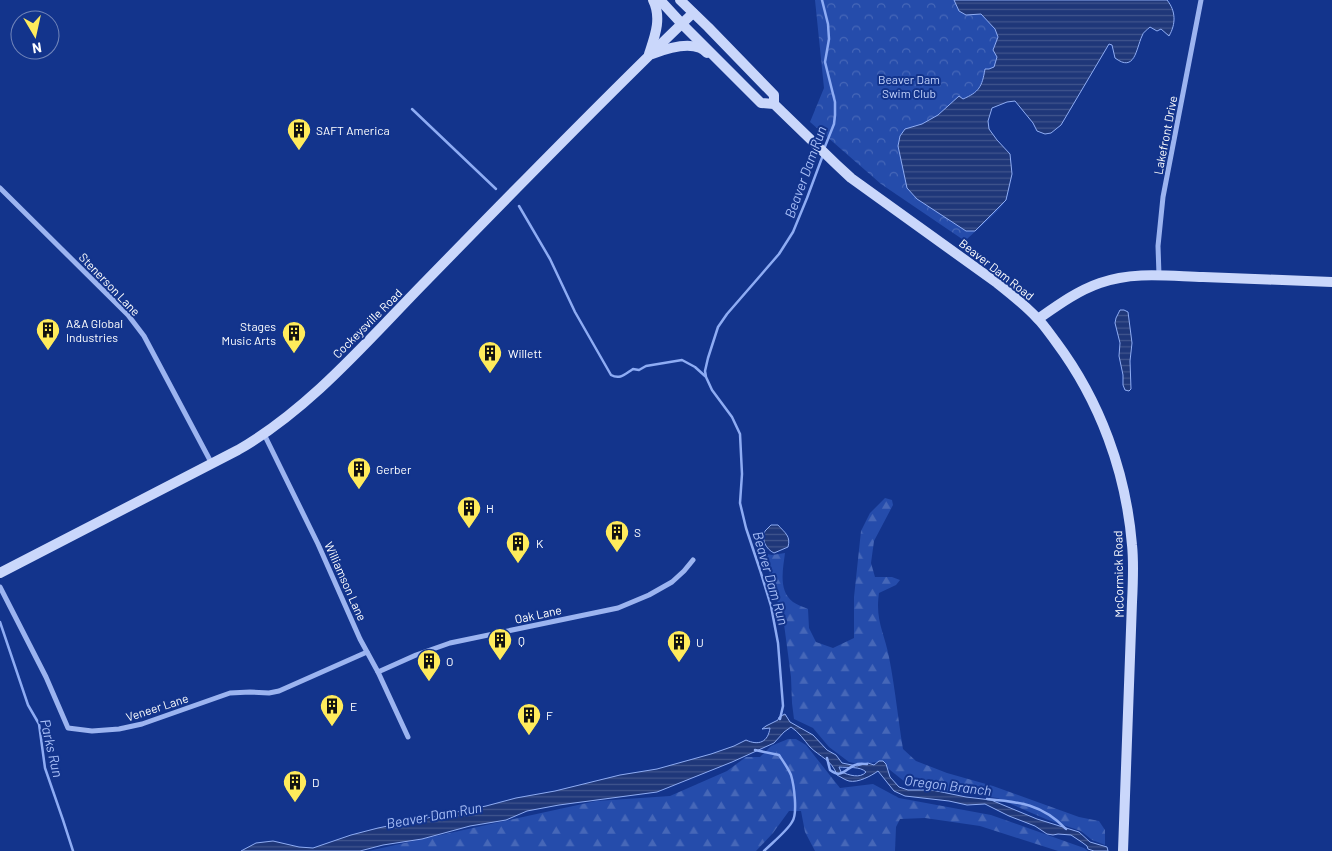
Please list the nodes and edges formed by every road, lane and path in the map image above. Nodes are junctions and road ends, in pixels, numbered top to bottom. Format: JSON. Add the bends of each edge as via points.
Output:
{"nodes":[{"id":1,"x":652,"y":0,"type":"edge"},
{"id":2,"x":660,"y":0,"type":"edge"},
{"id":3,"x":680,"y":0,"type":"edge"},
{"id":4,"x":1201,"y":0,"type":"edge"},
{"id":5,"x":693,"y":13,"type":"junction"},
{"id":6,"x":682,"y":24,"type":"junction"},
{"id":7,"x":648,"y":56,"type":"junction"},
{"id":8,"x":721,"y":63,"type":"junction"},
{"id":9,"x":774,"y":104,"type":"junction"},
{"id":10,"x":0,"y":188,"type":"edge"},
{"id":11,"x":1159,"y":276,"type":"junction"},
{"id":12,"x":1332,"y":282,"type":"edge"},
{"id":13,"x":1038,"y":319,"type":"junction"},
{"id":14,"x":264,"y":434,"type":"junction"},
{"id":15,"x":212,"y":464,"type":"junction"},
{"id":16,"x":693,"y":560,"type":"dead end"},
{"id":17,"x":0,"y":573,"type":"edge"},
{"id":18,"x":0,"y":587,"type":"edge"},
{"id":19,"x":368,"y":652,"type":"junction"},
{"id":20,"x":378,"y":672,"type":"junction"},
{"id":21,"x":408,"y":738,"type":"dead end"},
{"id":22,"x":1123,"y":851,"type":"edge"}],
"edges":[{"from":1,"to":7,"type":"main road","via":[[658,21]]},
{"from":2,"to":6,"type":"main road","name":"Beaver Dam Road"},
{"from":3,"to":5,"type":"main road","name":"Beaver Dam Road"},
{"from":4,"to":11,"type":"street","name":"Lakefront Drive","via":[[1163,197],[1158,246]]},
{"from":5,"to":6,"type":"main road","name":"Cockeysville Road"},
{"from":5,"to":9,"type":"main road","name":"Beaver Dam Road","via":[[774,95]]},
{"from":6,"to":7,"type":"main road","name":"Cockeysville Road"},
{"from":6,"to":8,"type":"main road","name":"Beaver Dam Road"},
{"from":7,"to":8,"type":"main road","via":[[675,47],[691,47],[700,48]]},
{"from":7,"to":14,"type":"main road","name":"Cockeysville Road","via":[[346,362]]},
{"from":8,"to":9,"type":"main road","name":"Beaver Dam Road","via":[[761,102]]},
{"from":9,"to":13,"type":"main road","name":"Beaver Dam Road","via":[[837,165],[875,196],[997,283]]},
{"from":10,"to":15,"type":"street","name":"Stenerson Lane","via":[[128,315],[144,336]]},
{"from":11,"to":12,"type":"main road","name":"Beaver Dam Road"},
{"from":11,"to":13,"type":"main road","name":"Beaver Dam Road","via":[[1101,282],[1075,294]]},
{"from":13,"to":22,"type":"main road","name":"McCormick Road","via":[[1074,368],[1099,414],[1114,453],[1127,504],[1133,567]]},
{"from":14,"to":15,"type":"main road","name":"Cockeysville Road"},
{"from":14,"to":19,"type":"street","name":"Williamson Lane"},
{"from":15,"to":17,"type":"main road","name":"Cockeysville Road"},
{"from":16,"to":20,"type":"street","name":"Oak Lane","via":[[672,582],[618,608],[450,643]]},
{"from":18,"to":19,"type":"street","name":"Veneer Lane","via":[[68,728],[92,731],[119,729],[230,694],[279,691]]},
{"from":19,"to":20,"type":"street","name":"Williamson Lane"},
{"from":20,"to":21,"type":"street","name":"Williamson Lane"}]}
